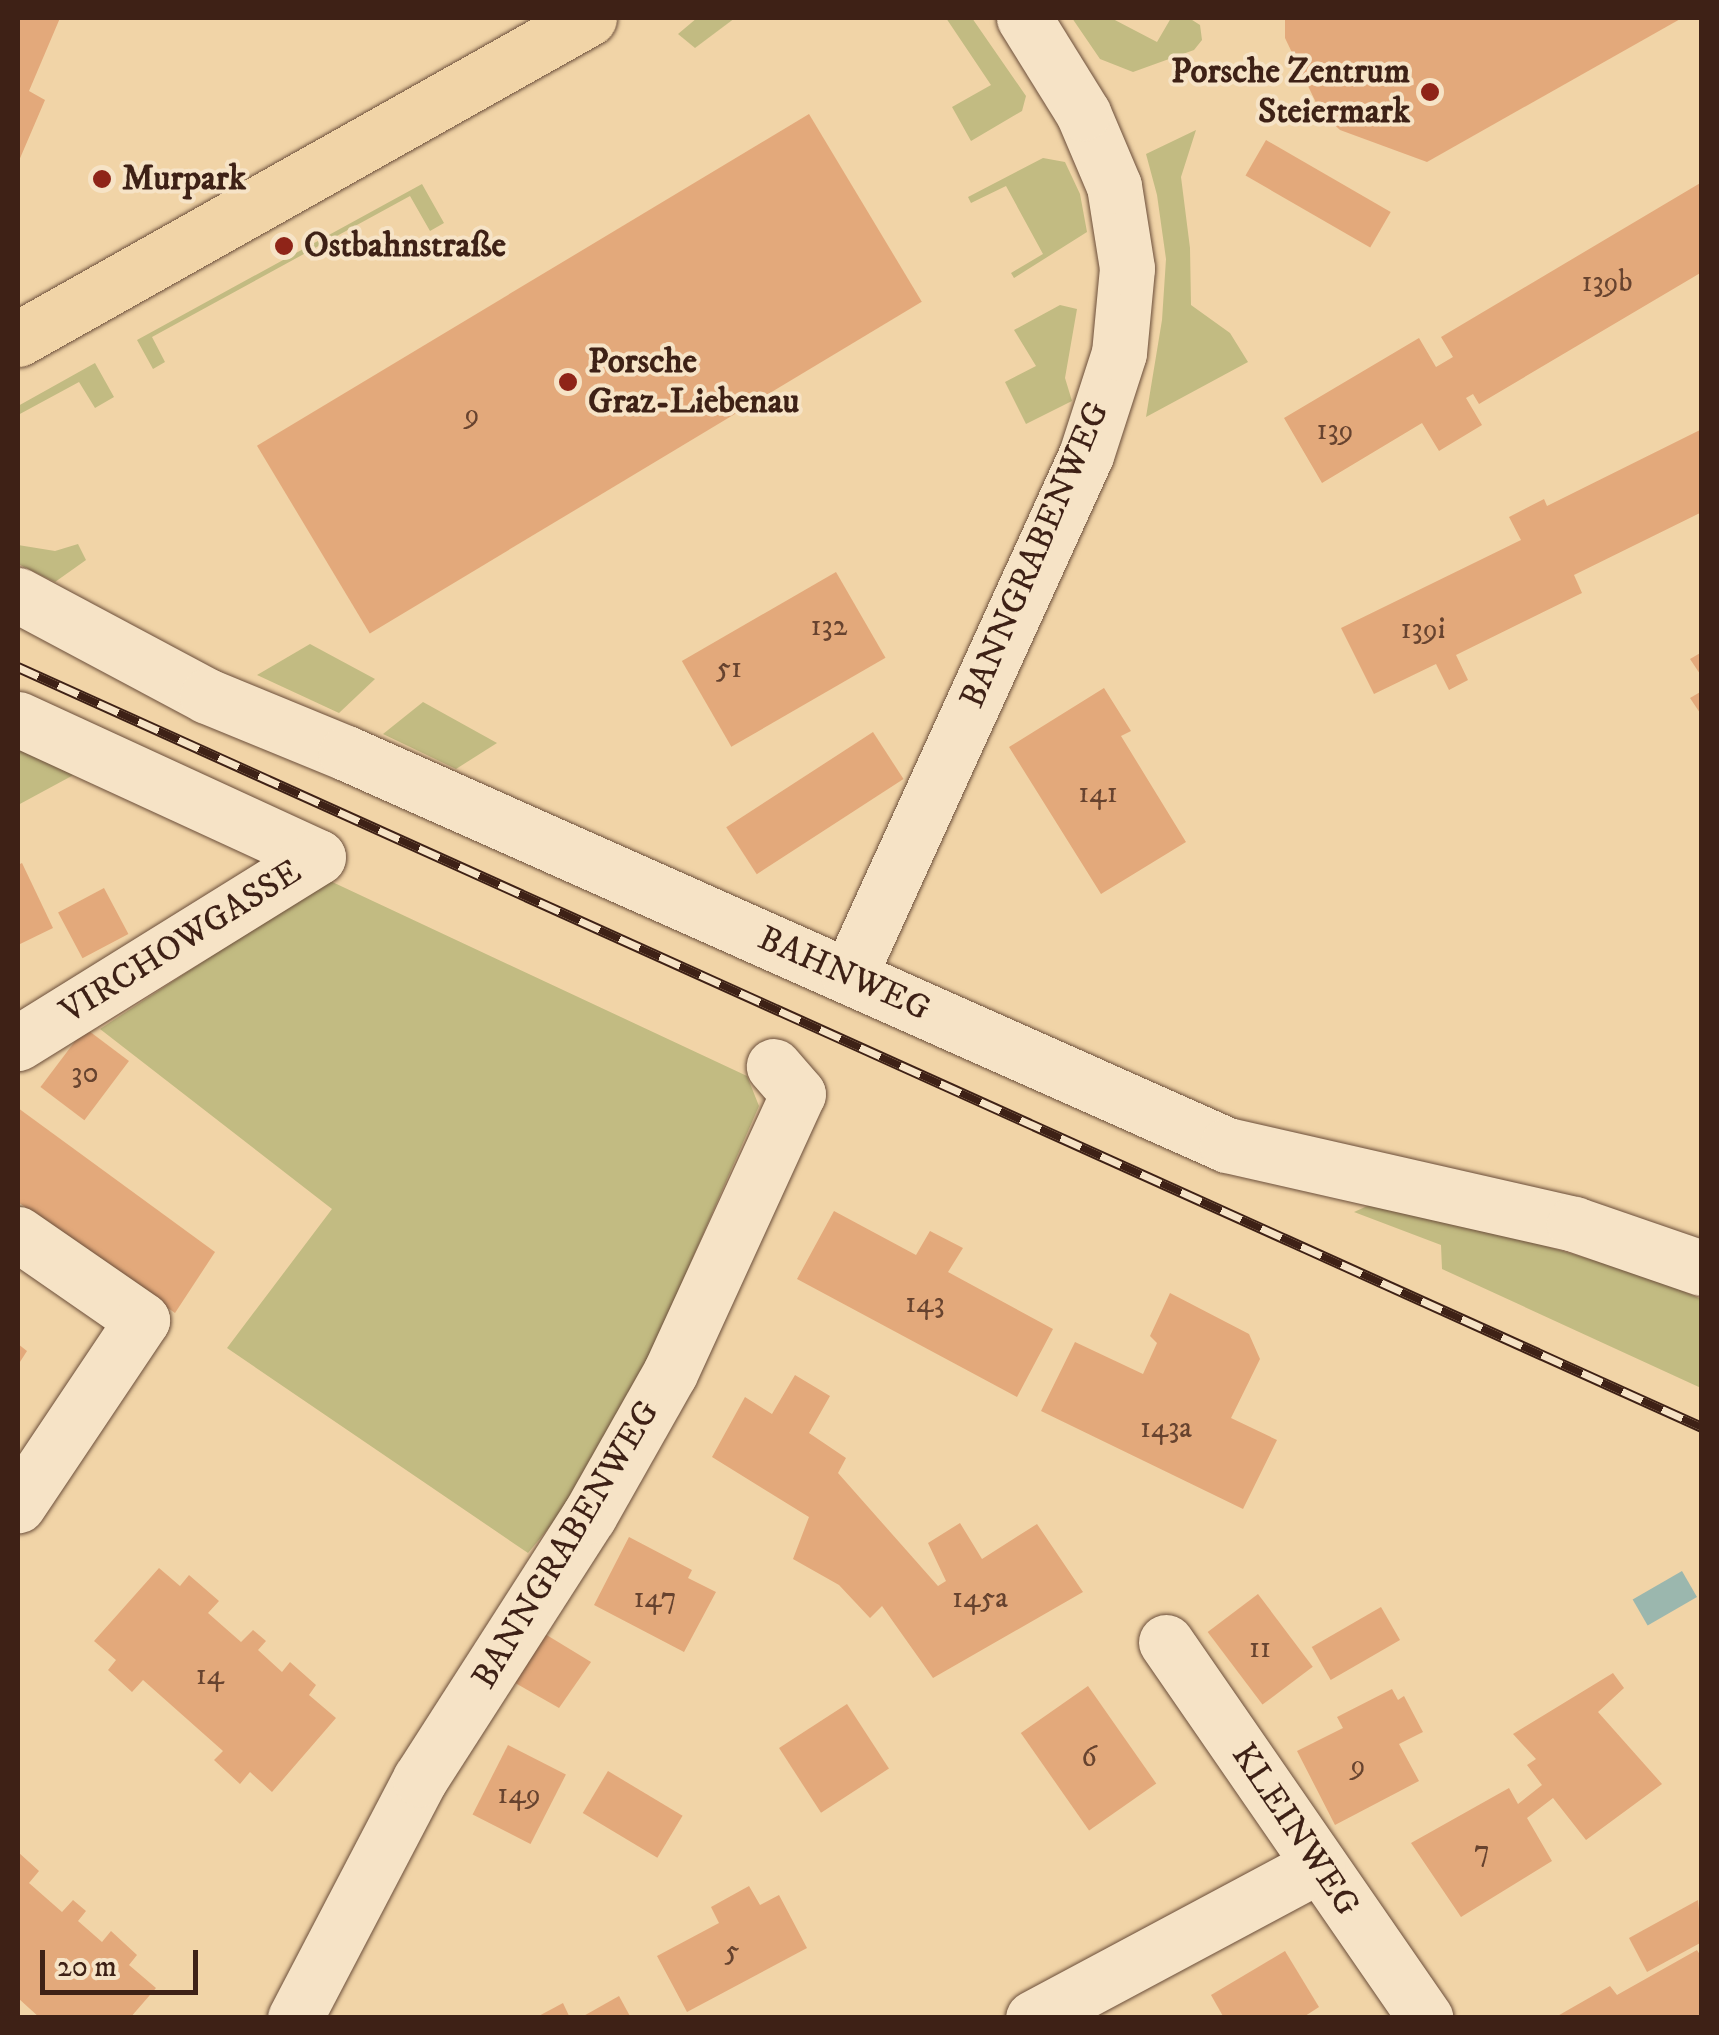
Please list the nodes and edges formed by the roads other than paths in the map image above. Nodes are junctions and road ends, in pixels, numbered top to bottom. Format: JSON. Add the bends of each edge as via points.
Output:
{"nodes":[{"id":1,"x":590,"y":18,"type":"edge"},
{"id":2,"x":1024,"y":18,"type":"edge"},
{"id":3,"x":18,"y":339,"type":"edge"},
{"id":4,"x":18,"y":595,"type":"edge"},
{"id":5,"x":18,"y":720,"type":"edge"},
{"id":6,"x":849,"y":976,"type":"junction"},
{"id":7,"x":18,"y":1043,"type":"edge"},
{"id":8,"x":774,"y":1066,"type":"dead end"},
{"id":9,"x":18,"y":1234,"type":"edge"},
{"id":10,"x":1701,"y":1268,"type":"edge"},
{"id":11,"x":18,"y":1506,"type":"edge"},
{"id":12,"x":1166,"y":1642,"type":"dead end"},
{"id":13,"x":1318,"y":1866,"type":"junction"},
{"id":14,"x":295,"y":2018,"type":"edge"},
{"id":15,"x":1032,"y":2018,"type":"edge"},
{"id":16,"x":1425,"y":2018,"type":"edge"}],
"edges":[{"from":1,"to":3,"type":"main road"},
{"from":2,"to":6,"type":"street","name":"BANNGRABENWEG","via":[[1105,157],[1127,268],[1119,352],[1086,455]]},
{"from":4,"to":6,"type":"street","name":"BAHNWEG","via":[[206,696]]},
{"from":5,"to":7,"type":"street","name":"VIRCHOWGASSE","via":[[318,857]]},
{"from":6,"to":10,"type":"street","name":"BAHNWEG","via":[[1227,1145],[1574,1224]]},
{"from":8,"to":14,"type":"street","name":"BANNGRABENWEG","via":[[798,1094],[686,1342],[589,1516],[420,1780]]},
{"from":9,"to":11,"type":"street","via":[[142,1320]]},
{"from":12,"to":13,"type":"street","name":"KLEINWEG"},
{"from":13,"to":15,"type":"street"},
{"from":13,"to":16,"type":"street","name":"KLEINWEG"}]}
